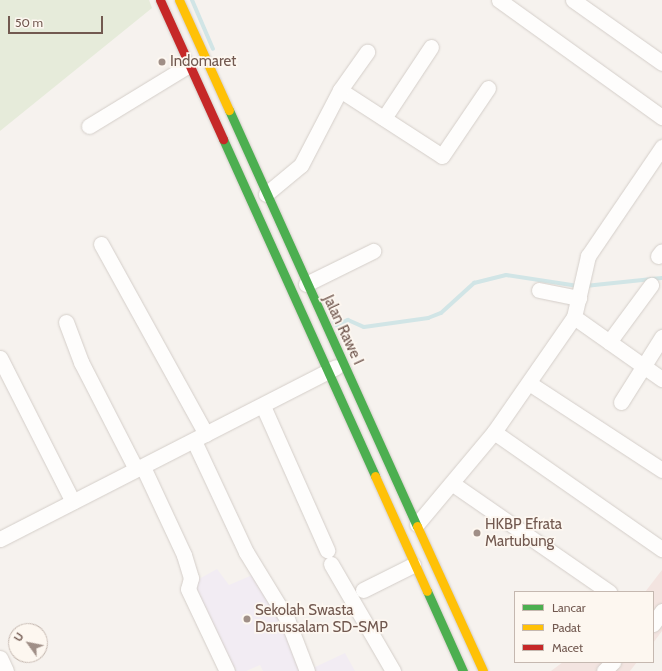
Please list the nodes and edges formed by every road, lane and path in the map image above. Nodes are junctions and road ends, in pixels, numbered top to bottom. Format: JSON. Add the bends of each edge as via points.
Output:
{"nodes":[{"id":1,"x":160,"y":0,"type":"edge"},
{"id":2,"x":179,"y":0,"type":"edge"},
{"id":3,"x":499,"y":0,"type":"edge"},
{"id":4,"x":573,"y":0,"type":"edge"},
{"id":5,"x":431,"y":48,"type":"dead end"},
{"id":6,"x":367,"y":52,"type":"dead end"},
{"id":7,"x":662,"y":63,"type":"edge"},
{"id":8,"x":189,"y":65,"type":"junction"},
{"id":9,"x":488,"y":88,"type":"dead end"},
{"id":10,"x":340,"y":90,"type":"junction"},
{"id":11,"x":662,"y":117,"type":"edge"},
{"id":12,"x":384,"y":118,"type":"junction"},
{"id":13,"x":90,"y":126,"type":"dead end"},
{"id":14,"x":659,"y":157,"type":"edge"},
{"id":15,"x":266,"y":194,"type":"junction"},
{"id":16,"x":101,"y":244,"type":"dead end"},
{"id":17,"x":373,"y":251,"type":"dead end"},
{"id":18,"x":312,"y":281,"type":"junction"},
{"id":19,"x":651,"y":285,"type":"dead end"},
{"id":20,"x":539,"y":290,"type":"dead end"},
{"id":21,"x":581,"y":293,"type":"junction"},
{"id":22,"x":574,"y":317,"type":"junction"},
{"id":23,"x":66,"y":322,"type":"dead end"},
{"id":24,"x":662,"y":337,"type":"edge"},
{"id":25,"x":609,"y":342,"type":"junction"},
{"id":26,"x":0,"y":358,"type":"edge"},
{"id":27,"x":344,"y":363,"type":"junction"},
{"id":28,"x":643,"y":365,"type":"junction"},
{"id":29,"x":327,"y":372,"type":"junction"},
{"id":30,"x":662,"y":379,"type":"edge"},
{"id":31,"x":529,"y":383,"type":"junction"},
{"id":32,"x":621,"y":402,"type":"dead end"},
{"id":33,"x":263,"y":406,"type":"junction"},
{"id":34,"x":494,"y":432,"type":"junction"},
{"id":35,"x":200,"y":438,"type":"junction"},
{"id":36,"x":139,"y":468,"type":"junction"},
{"id":37,"x":662,"y":470,"type":"edge"},
{"id":38,"x":453,"y":484,"type":"junction"},
{"id":39,"x":73,"y":502,"type":"junction"},
{"id":40,"x":417,"y":524,"type":"junction"},
{"id":41,"x":0,"y":539,"type":"edge"},
{"id":42,"x":662,"y":549,"type":"edge"},
{"id":43,"x":327,"y":550,"type":"dead end"},
{"id":44,"x":332,"y":564,"type":"dead end"},
{"id":45,"x":413,"y":564,"type":"junction"},
{"id":46,"x":363,"y":590,"type":"dead end"},
{"id":47,"x":608,"y":591,"type":"edge"},
{"id":48,"x":0,"y":658,"type":"edge"},
{"id":49,"x":612,"y":663,"type":"edge"},
{"id":50,"x":6,"y":671,"type":"edge"},
{"id":51,"x":227,"y":671,"type":"edge"},
{"id":52,"x":307,"y":671,"type":"edge"},
{"id":53,"x":393,"y":671,"type":"edge"},
{"id":54,"x":463,"y":671,"type":"edge"},
{"id":55,"x":483,"y":671,"type":"edge"},
{"id":56,"x":604,"y":671,"type":"edge"}],
"edges":[{"from":1,"to":8,"type":"main road","name":"Jalan Rawe I"},
{"from":2,"to":15,"type":"main road","name":"Jalan Rawe I"},
{"from":3,"to":11,"type":"street"},
{"from":4,"to":7,"type":"street"},
{"from":5,"to":12,"type":"street"},
{"from":6,"to":10,"type":"street"},
{"from":8,"to":13,"type":"street"},
{"from":8,"to":29,"type":"main road","name":"Jalan Rawe I"},
{"from":9,"to":12,"type":"street","via":[[444,156]]},
{"from":10,"to":12,"type":"street"},
{"from":10,"to":15,"type":"street","via":[[301,165]]},
{"from":14,"to":21,"type":"street","via":[[582,269]]},
{"from":15,"to":18,"type":"main road","name":"Jalan Rawe I"},
{"from":16,"to":35,"type":"street"},
{"from":17,"to":18,"type":"street"},
{"from":18,"to":27,"type":"main road","name":"Jalan Rawe I"},
{"from":19,"to":25,"type":"street"},
{"from":20,"to":21,"type":"street"},
{"from":21,"to":22,"type":"street"},
{"from":22,"to":25,"type":"street"},
{"from":22,"to":31,"type":"street"},
{"from":23,"to":36,"type":"street","via":[[81,362]]},
{"from":24,"to":28,"type":"street"},
{"from":25,"to":28,"type":"street"},
{"from":26,"to":39,"type":"street"},
{"from":27,"to":29,"type":"street"},
{"from":27,"to":40,"type":"main road","name":"Jalan Rawe I"},
{"from":28,"to":30,"type":"street"},
{"from":28,"to":32,"type":"street"},
{"from":29,"to":33,"type":"street"},
{"from":29,"to":45,"type":"main road","name":"Jalan Rawe I"},
{"from":31,"to":34,"type":"street"},
{"from":31,"to":37,"type":"street"},
{"from":33,"to":35,"type":"street"},
{"from":33,"to":43,"type":"street"},
{"from":34,"to":38,"type":"street"},
{"from":34,"to":42,"type":"street"},
{"from":35,"to":36,"type":"street"},
{"from":35,"to":52,"type":"street","via":[[246,552],[287,619]]},
{"from":36,"to":39,"type":"street"},
{"from":36,"to":51,"type":"street","via":[[184,555],[191,578],[188,589]]},
{"from":38,"to":40,"type":"street"},
{"from":38,"to":47,"type":"street"},
{"from":39,"to":41,"type":"street"},
{"from":40,"to":55,"type":"main road","name":"Jalan Rawe I"},
{"from":44,"to":53,"type":"street"},
{"from":45,"to":46,"type":"street"},
{"from":45,"to":54,"type":"main road","name":"Jalan Rawe I"},
{"from":48,"to":50,"type":"street"},
{"from":49,"to":56,"type":"street"}]}
